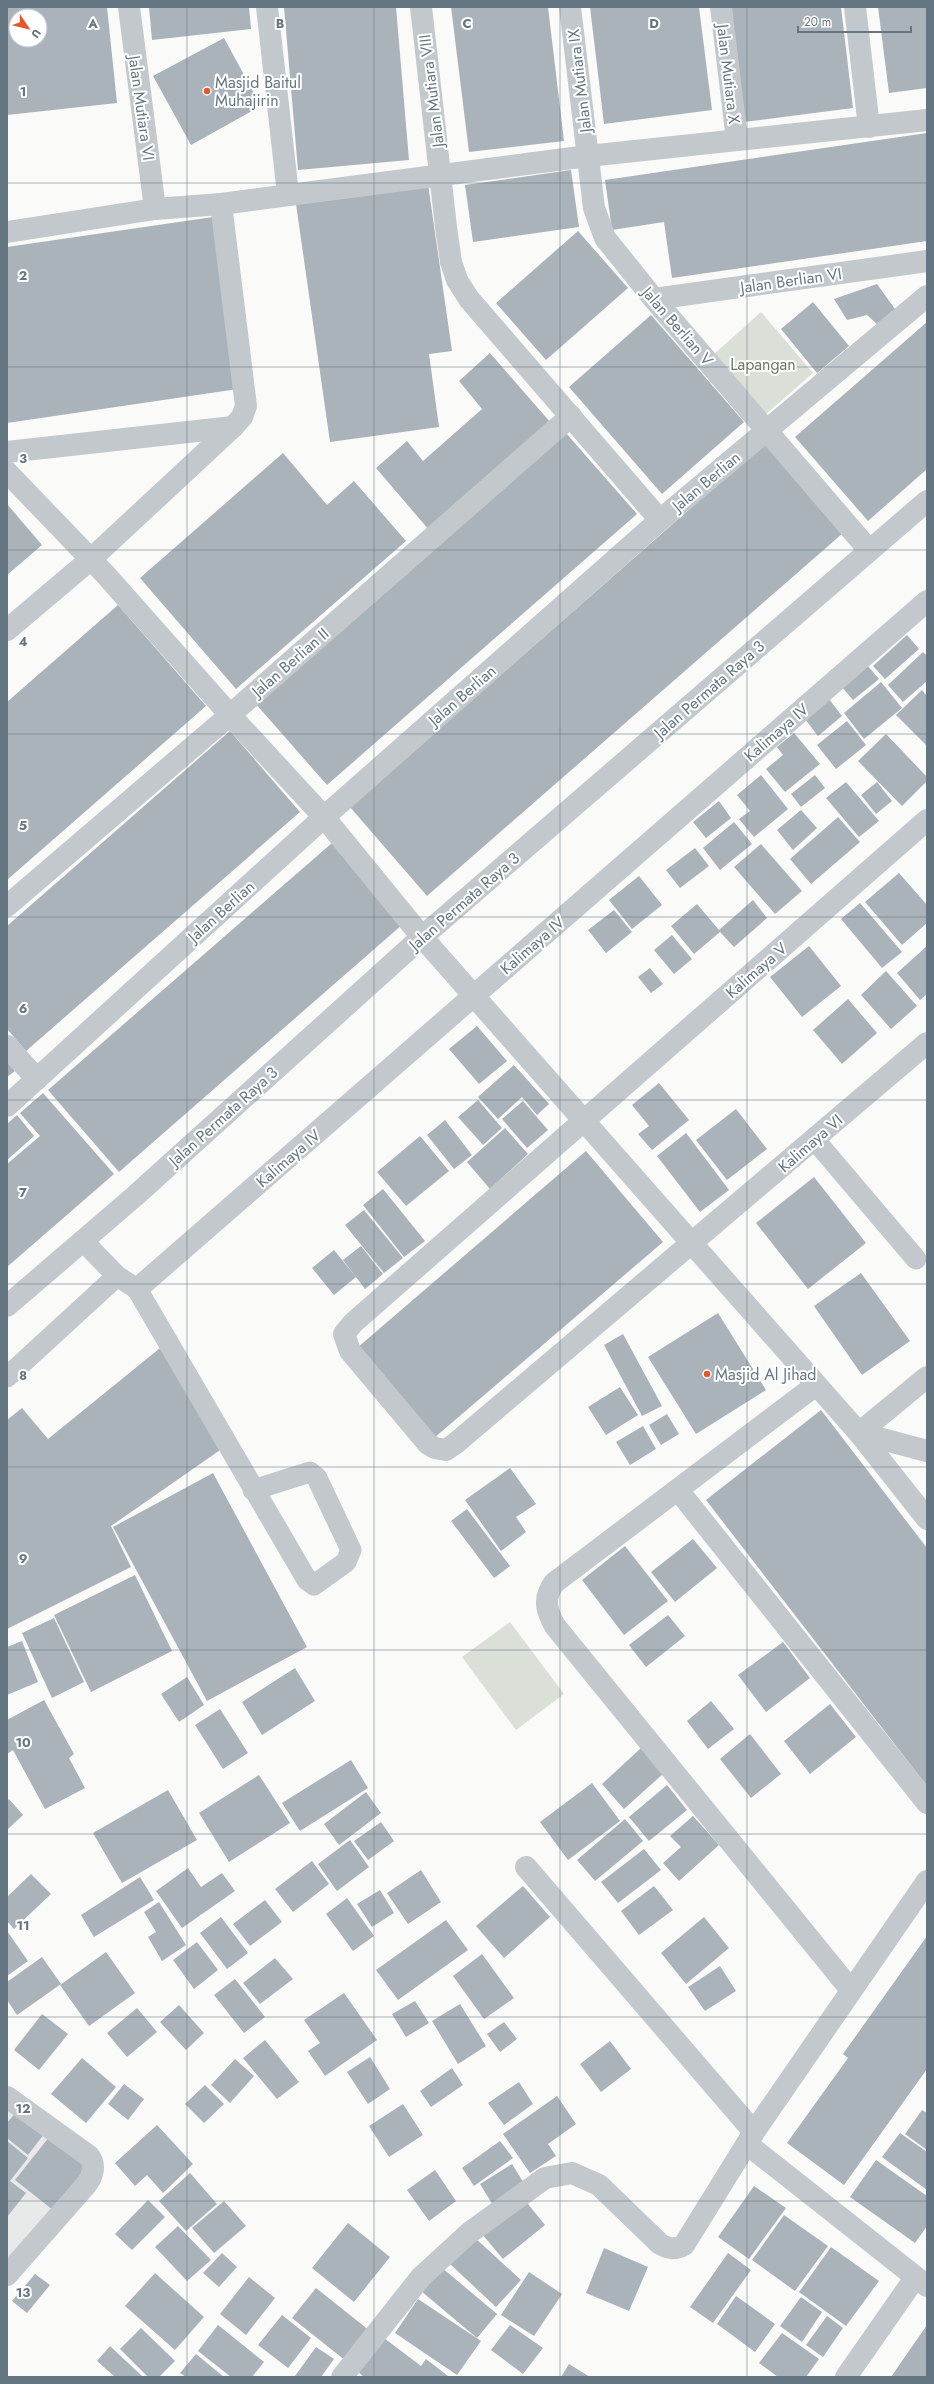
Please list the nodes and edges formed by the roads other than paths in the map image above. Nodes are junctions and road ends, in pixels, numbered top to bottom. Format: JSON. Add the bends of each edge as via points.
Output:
{"nodes":[{"id":1,"x":129,"y":7,"type":"edge"},
{"id":2,"x":267,"y":7,"type":"edge"},
{"id":3,"x":421,"y":7,"type":"edge"},
{"id":4,"x":570,"y":7,"type":"edge"},
{"id":5,"x":721,"y":7,"type":"edge"},
{"id":6,"x":855,"y":7,"type":"edge"},
{"id":7,"x":927,"y":120,"type":"edge"},
{"id":8,"x":869,"y":127,"type":"junction"},
{"id":9,"x":737,"y":140,"type":"junction"},
{"id":10,"x":588,"y":156,"type":"junction"},
{"id":11,"x":441,"y":174,"type":"junction"},
{"id":12,"x":288,"y":194,"type":"junction"},
{"id":13,"x":222,"y":204,"type":"junction"},
{"id":14,"x":155,"y":209,"type":"junction"},
{"id":15,"x":7,"y":232,"type":"edge"},
{"id":16,"x":927,"y":261,"type":"edge"},
{"id":17,"x":927,"y":296,"type":"edge"},
{"id":18,"x":654,"y":300,"type":"junction"},
{"id":19,"x":571,"y":416,"type":"junction"},
{"id":20,"x":233,"y":427,"type":"junction"},
{"id":21,"x":767,"y":429,"type":"junction"},
{"id":22,"x":7,"y":452,"type":"edge"},
{"id":23,"x":7,"y":472,"type":"edge"},
{"id":24,"x":927,"y":501,"type":"edge"},
{"id":25,"x":660,"y":520,"type":"junction"},
{"id":26,"x":869,"y":550,"type":"junction"},
{"id":27,"x":91,"y":559,"type":"junction"},
{"id":28,"x":927,"y":601,"type":"edge"},
{"id":29,"x":7,"y":630,"type":"edge"},
{"id":30,"x":230,"y":715,"type":"junction"},
{"id":31,"x":324,"y":817,"type":"junction"},
{"id":32,"x":927,"y":820,"type":"edge"},
{"id":33,"x":7,"y":906,"type":"edge"},
{"id":34,"x":422,"y":937,"type":"junction"},
{"id":35,"x":474,"y":996,"type":"junction"},
{"id":36,"x":927,"y":1043,"type":"edge"},
{"id":37,"x":7,"y":1046,"type":"edge"},
{"id":38,"x":37,"y":1079,"type":"junction"},
{"id":39,"x":7,"y":1106,"type":"edge"},
{"id":40,"x":586,"y":1120,"type":"junction"},
{"id":41,"x":814,"y":1139,"type":"junction"},
{"id":42,"x":83,"y":1241,"type":"junction"},
{"id":43,"x":693,"y":1244,"type":"junction"},
{"id":44,"x":916,"y":1259,"type":"dead end"},
{"id":45,"x":117,"y":1276,"type":"junction"},
{"id":46,"x":137,"y":1289,"type":"junction"},
{"id":47,"x":7,"y":1306,"type":"edge"},
{"id":48,"x":7,"y":1377,"type":"edge"},
{"id":49,"x":927,"y":1377,"type":"edge"},
{"id":50,"x":816,"y":1385,"type":"junction"},
{"id":51,"x":859,"y":1433,"type":"junction"},
{"id":52,"x":927,"y":1451,"type":"edge"},
{"id":53,"x":253,"y":1490,"type":"junction"},
{"id":54,"x":678,"y":1490,"type":"junction"},
{"id":55,"x":927,"y":1519,"type":"edge"},
{"id":56,"x":927,"y":1804,"type":"edge"},
{"id":57,"x":526,"y":1866,"type":"dead end"},
{"id":58,"x":927,"y":1881,"type":"edge"},
{"id":59,"x":851,"y":1990,"type":"junction"},
{"id":60,"x":7,"y":2097,"type":"edge"},
{"id":61,"x":750,"y":2138,"type":"junction"},
{"id":62,"x":7,"y":2275,"type":"edge"},
{"id":63,"x":921,"y":2282,"type":"edge"},
{"id":64,"x":342,"y":2377,"type":"edge"},
{"id":65,"x":846,"y":2377,"type":"edge"}],
"edges":[{"from":1,"to":14,"type":"street","name":"Jalan Mutiara VI"},
{"from":2,"to":12,"type":"street"},
{"from":3,"to":11,"type":"street","name":"Jalan Mutiara VIII"},
{"from":4,"to":10,"type":"street","name":"Jalan Mutiara IX"},
{"from":5,"to":9,"type":"street","name":"Jalan Mutiara X"},
{"from":6,"to":8,"type":"street"},
{"from":7,"to":8,"type":"street"},
{"from":8,"to":9,"type":"street"},
{"from":9,"to":10,"type":"street"},
{"from":10,"to":11,"type":"street"},
{"from":10,"to":18,"type":"street","name":"Jalan Berlian V","via":[[594,208],[605,238]]},
{"from":11,"to":12,"type":"street"},
{"from":11,"to":19,"type":"street","name":"Jalan Mutiara VIII","via":[[451,262],[457,280],[488,323]]},
{"from":12,"to":13,"type":"street"},
{"from":13,"to":14,"type":"street"},
{"from":13,"to":20,"type":"street","via":[[246,406],[242,417]]},
{"from":14,"to":15,"type":"street"},
{"from":16,"to":18,"type":"street","name":"Jalan Berlian VI"},
{"from":17,"to":21,"type":"street","name":"Jalan Berlian"},
{"from":18,"to":21,"type":"street","name":"Jalan Berlian V"},
{"from":19,"to":25,"type":"street","name":"Jalan Mutiara VIII"},
{"from":19,"to":30,"type":"street","name":"Jalan Berlian II"},
{"from":20,"to":22,"type":"street"},
{"from":20,"to":27,"type":"street"},
{"from":21,"to":25,"type":"street","name":"Jalan Berlian"},
{"from":21,"to":26,"type":"street","name":"Jalan Berlian V"},
{"from":23,"to":27,"type":"street"},
{"from":24,"to":26,"type":"street","name":"Jalan Permata Raya 3"},
{"from":25,"to":31,"type":"street","name":"Jalan Berlian"},
{"from":26,"to":34,"type":"street","name":"Jalan Permata Raya 3"},
{"from":27,"to":29,"type":"street"},
{"from":27,"to":30,"type":"street"},
{"from":28,"to":35,"type":"street","name":"Kalimaya IV"},
{"from":30,"to":31,"type":"street"},
{"from":30,"to":33,"type":"street","name":"Jalan Berlian II"},
{"from":31,"to":34,"type":"street"},
{"from":31,"to":38,"type":"street","name":"Jalan Berlian"},
{"from":32,"to":40,"type":"street","name":"Kalimaya V"},
{"from":34,"to":35,"type":"street"},
{"from":34,"to":42,"type":"street","name":"Jalan Permata Raya 3"},
{"from":35,"to":40,"type":"street"},
{"from":35,"to":46,"type":"street","name":"Kalimaya IV"},
{"from":36,"to":41,"type":"street","name":"Kalimaya VI"},
{"from":37,"to":38,"type":"street"},
{"from":38,"to":39,"type":"street","name":"Jalan Berlian"},
{"from":40,"to":43,"type":"street"},
{"from":40,"to":43,"type":"street","name":"Kalimaya V","via":[[353,1323],[344,1334],[350,1351],[428,1444],[446,1450],[456,1443]]},
{"from":41,"to":43,"type":"street","name":"Kalimaya VI"},
{"from":41,"to":44,"type":"lane"},
{"from":42,"to":45,"type":"lane"},
{"from":42,"to":47,"type":"street","name":"Jalan Permata Raya 3"},
{"from":43,"to":50,"type":"street"},
{"from":45,"to":46,"type":"lane"},
{"from":45,"to":48,"type":"lane"},
{"from":46,"to":53,"type":"lane"},
{"from":49,"to":51,"type":"street"},
{"from":50,"to":51,"type":"street"},
{"from":50,"to":54,"type":"street"},
{"from":51,"to":52,"type":"street"},
{"from":51,"to":55,"type":"street"},
{"from":53,"to":53,"type":"lane","via":[[307,1580],[314,1585],[346,1562],[351,1550],[317,1478],[310,1472]]},
{"from":54,"to":56,"type":"street"},
{"from":54,"to":59,"type":"street","via":[[554,1583],[550,1589],[546,1610],[554,1626]]},
{"from":57,"to":61,"type":"street"},
{"from":58,"to":59,"type":"street"},
{"from":59,"to":61,"type":"street"},
{"from":60,"to":62,"type":"street","via":[[89,2156],[93,2166],[90,2180]]},
{"from":61,"to":63,"type":"street"},
{"from":61,"to":64,"type":"street","via":[[689,2239],[677,2249],[660,2244],[599,2185],[572,2173],[545,2178],[469,2233],[421,2277]]},
{"from":63,"to":65,"type":"street"}]}
